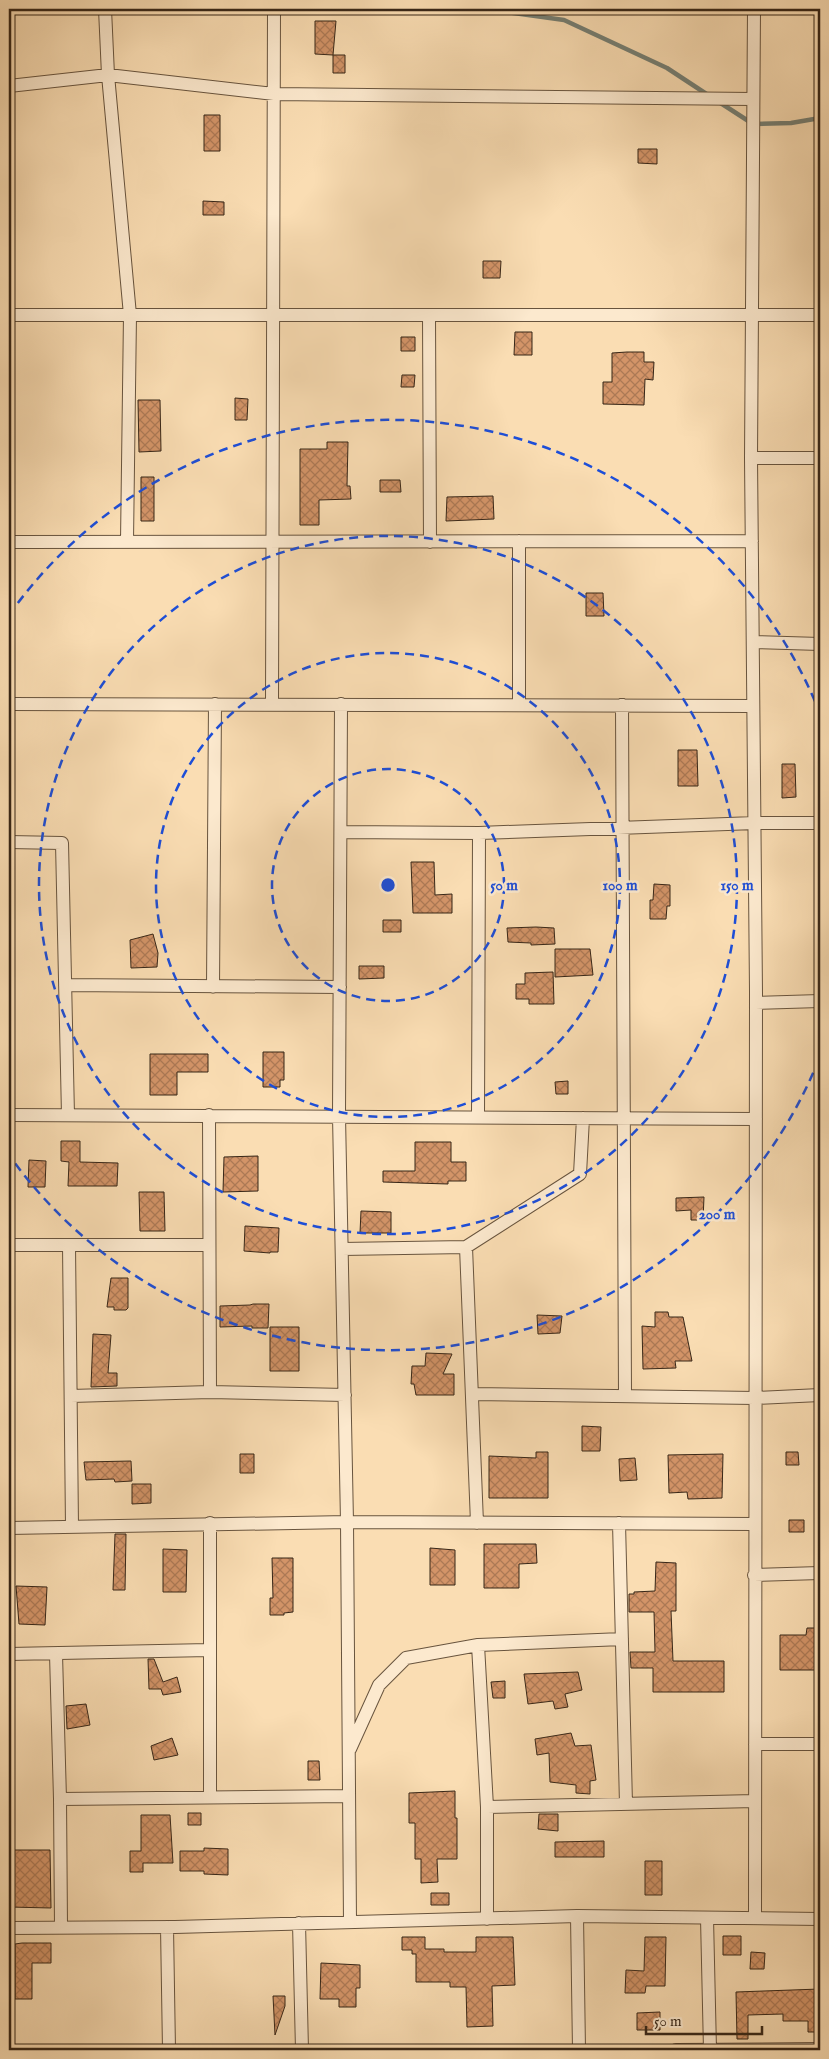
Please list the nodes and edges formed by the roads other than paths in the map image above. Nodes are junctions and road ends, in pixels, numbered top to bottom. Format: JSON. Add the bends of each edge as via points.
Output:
{"nodes":[{"id":1,"x":105,"y":9,"type":"edge"},
{"id":2,"x":274,"y":9,"type":"edge"},
{"id":3,"x":754,"y":9,"type":"edge"},
{"id":4,"x":108,"y":75,"type":"junction"},
{"id":5,"x":9,"y":86,"type":"edge"},
{"id":6,"x":274,"y":94,"type":"junction"},
{"id":7,"x":753,"y":99,"type":"junction"},
{"id":8,"x":752,"y":314,"type":"junction"},
{"id":9,"x":820,"y":314,"type":"edge"},
{"id":10,"x":130,"y":315,"type":"junction"},
{"id":11,"x":274,"y":315,"type":"junction"},
{"id":12,"x":429,"y":315,"type":"junction"},
{"id":13,"x":9,"y":316,"type":"edge"},
{"id":14,"x":751,"y":458,"type":"junction"},
{"id":15,"x":820,"y":458,"type":"edge"},
{"id":16,"x":273,"y":540,"type":"junction"},
{"id":17,"x":752,"y":540,"type":"junction"},
{"id":18,"x":127,"y":541,"type":"junction"},
{"id":19,"x":519,"y":541,"type":"junction"},
{"id":20,"x":9,"y":542,"type":"edge"},
{"id":21,"x":430,"y":542,"type":"junction"},
{"id":22,"x":752,"y":642,"type":"junction"},
{"id":23,"x":820,"y":644,"type":"edge"},
{"id":24,"x":9,"y":704,"type":"edge"},
{"id":25,"x":215,"y":704,"type":"junction"},
{"id":26,"x":272,"y":704,"type":"junction"},
{"id":27,"x":342,"y":704,"type":"junction"},
{"id":28,"x":519,"y":705,"type":"junction"},
{"id":29,"x":622,"y":705,"type":"junction"},
{"id":30,"x":753,"y":706,"type":"junction"},
{"id":31,"x":755,"y":823,"type":"junction"},
{"id":32,"x":820,"y":823,"type":"edge"},
{"id":33,"x":621,"y":829,"type":"junction"},
{"id":34,"x":342,"y":832,"type":"junction"},
{"id":35,"x":479,"y":833,"type":"junction"},
{"id":36,"x":9,"y":842,"type":"edge"},
{"id":37,"x":65,"y":986,"type":"junction"},
{"id":38,"x":213,"y":987,"type":"junction"},
{"id":39,"x":340,"y":988,"type":"junction"},
{"id":40,"x":756,"y":1002,"type":"junction"},
{"id":41,"x":820,"y":1002,"type":"edge"},
{"id":42,"x":9,"y":1115,"type":"edge"},
{"id":43,"x":68,"y":1115,"type":"junction"},
{"id":44,"x":208,"y":1115,"type":"junction"},
{"id":45,"x":339,"y":1116,"type":"junction"},
{"id":46,"x":478,"y":1117,"type":"junction"},
{"id":47,"x":583,"y":1118,"type":"junction"},
{"id":48,"x":622,"y":1118,"type":"junction"},
{"id":49,"x":756,"y":1119,"type":"junction"},
{"id":50,"x":9,"y":1245,"type":"edge"},
{"id":51,"x":69,"y":1245,"type":"junction"},
{"id":52,"x":209,"y":1245,"type":"junction"},
{"id":53,"x":466,"y":1247,"type":"junction"},
{"id":54,"x":342,"y":1249,"type":"junction"},
{"id":55,"x":210,"y":1392,"type":"junction"},
{"id":56,"x":472,"y":1394,"type":"junction"},
{"id":57,"x":344,"y":1395,"type":"junction"},
{"id":58,"x":70,"y":1396,"type":"junction"},
{"id":59,"x":625,"y":1396,"type":"junction"},
{"id":60,"x":820,"y":1396,"type":"edge"},
{"id":61,"x":755,"y":1398,"type":"junction"},
{"id":62,"x":347,"y":1522,"type":"junction"},
{"id":63,"x":477,"y":1523,"type":"junction"},
{"id":64,"x":210,"y":1524,"type":"junction"},
{"id":65,"x":619,"y":1524,"type":"junction"},
{"id":66,"x":754,"y":1524,"type":"junction"},
{"id":67,"x":72,"y":1526,"type":"junction"},
{"id":68,"x":9,"y":1528,"type":"edge"},
{"id":69,"x":820,"y":1573,"type":"edge"},
{"id":70,"x":754,"y":1574,"type":"junction"},
{"id":71,"x":622,"y":1639,"type":"junction"},
{"id":72,"x":478,"y":1645,"type":"junction"},
{"id":73,"x":208,"y":1650,"type":"junction"},
{"id":74,"x":9,"y":1654,"type":"edge"},
{"id":75,"x":56,"y":1654,"type":"junction"},
{"id":76,"x":755,"y":1744,"type":"junction"},
{"id":77,"x":820,"y":1744,"type":"edge"},
{"id":78,"x":348,"y":1753,"type":"junction"},
{"id":79,"x":348,"y":1796,"type":"junction"},
{"id":80,"x":210,"y":1797,"type":"junction"},
{"id":81,"x":60,"y":1799,"type":"junction"},
{"id":82,"x":755,"y":1801,"type":"junction"},
{"id":83,"x":626,"y":1804,"type":"junction"},
{"id":84,"x":487,"y":1807,"type":"junction"},
{"id":85,"x":577,"y":1916,"type":"junction"},
{"id":86,"x":487,"y":1918,"type":"junction"},
{"id":87,"x":707,"y":1918,"type":"junction"},
{"id":88,"x":755,"y":1918,"type":"junction"},
{"id":89,"x":820,"y":1919,"type":"edge"},
{"id":90,"x":350,"y":1922,"type":"junction"},
{"id":91,"x":298,"y":1923,"type":"junction"},
{"id":92,"x":61,"y":1927,"type":"junction"},
{"id":93,"x":167,"y":1927,"type":"junction"},
{"id":94,"x":9,"y":1928,"type":"edge"},
{"id":95,"x":820,"y":2049,"type":"edge"},
{"id":96,"x":169,"y":2050,"type":"edge"},
{"id":97,"x":302,"y":2050,"type":"edge"},
{"id":98,"x":579,"y":2050,"type":"edge"},
{"id":99,"x":676,"y":2050,"type":"edge"},
{"id":100,"x":710,"y":2050,"type":"edge"}],
"edges":[{"from":1,"to":4,"type":"street"},
{"from":2,"to":6,"type":"street"},
{"from":3,"to":7,"type":"street"},
{"from":4,"to":5,"type":"street"},
{"from":4,"to":6,"type":"street"},
{"from":4,"to":10,"type":"street"},
{"from":6,"to":7,"type":"street"},
{"from":6,"to":11,"type":"street"},
{"from":7,"to":8,"type":"street"},
{"from":8,"to":9,"type":"street"},
{"from":8,"to":12,"type":"street"},
{"from":8,"to":14,"type":"street"},
{"from":10,"to":11,"type":"street"},
{"from":10,"to":13,"type":"street"},
{"from":10,"to":18,"type":"street"},
{"from":11,"to":12,"type":"street"},
{"from":11,"to":16,"type":"street"},
{"from":12,"to":21,"type":"street"},
{"from":14,"to":15,"type":"street"},
{"from":14,"to":17,"type":"street"},
{"from":16,"to":18,"type":"street"},
{"from":16,"to":21,"type":"street"},
{"from":16,"to":26,"type":"street"},
{"from":17,"to":19,"type":"street"},
{"from":17,"to":22,"type":"street"},
{"from":18,"to":20,"type":"street"},
{"from":19,"to":21,"type":"street"},
{"from":19,"to":28,"type":"street"},
{"from":22,"to":23,"type":"street"},
{"from":22,"to":30,"type":"street"},
{"from":24,"to":25,"type":"street"},
{"from":25,"to":26,"type":"street"},
{"from":25,"to":38,"type":"street"},
{"from":26,"to":27,"type":"street"},
{"from":27,"to":28,"type":"street"},
{"from":27,"to":34,"type":"street"},
{"from":28,"to":29,"type":"street"},
{"from":29,"to":30,"type":"street"},
{"from":29,"to":33,"type":"street"},
{"from":30,"to":31,"type":"street"},
{"from":31,"to":32,"type":"street"},
{"from":31,"to":33,"type":"street"},
{"from":31,"to":40,"type":"street"},
{"from":33,"to":35,"type":"street"},
{"from":33,"to":48,"type":"street"},
{"from":34,"to":35,"type":"street"},
{"from":34,"to":39,"type":"street"},
{"from":35,"to":46,"type":"street"},
{"from":36,"to":37,"type":"street","via":[[62,843]]},
{"from":37,"to":38,"type":"street"},
{"from":37,"to":43,"type":"street"},
{"from":38,"to":39,"type":"street"},
{"from":39,"to":45,"type":"street"},
{"from":40,"to":41,"type":"street"},
{"from":40,"to":49,"type":"street"},
{"from":42,"to":43,"type":"street"},
{"from":43,"to":44,"type":"street"},
{"from":44,"to":45,"type":"street"},
{"from":44,"to":52,"type":"street"},
{"from":45,"to":46,"type":"street"},
{"from":45,"to":54,"type":"street"},
{"from":46,"to":47,"type":"street"},
{"from":47,"to":48,"type":"street"},
{"from":47,"to":53,"type":"street","via":[[580,1174]]},
{"from":48,"to":49,"type":"street"},
{"from":48,"to":59,"type":"street"},
{"from":49,"to":61,"type":"street"},
{"from":50,"to":51,"type":"street"},
{"from":51,"to":52,"type":"street"},
{"from":51,"to":58,"type":"street"},
{"from":52,"to":55,"type":"street"},
{"from":53,"to":54,"type":"street"},
{"from":53,"to":56,"type":"street"},
{"from":54,"to":57,"type":"street"},
{"from":55,"to":57,"type":"street"},
{"from":55,"to":58,"type":"street"},
{"from":56,"to":59,"type":"street"},
{"from":56,"to":63,"type":"street"},
{"from":57,"to":62,"type":"street"},
{"from":58,"to":67,"type":"street"},
{"from":59,"to":61,"type":"street"},
{"from":60,"to":61,"type":"street"},
{"from":61,"to":66,"type":"street"},
{"from":62,"to":63,"type":"street"},
{"from":62,"to":64,"type":"street"},
{"from":62,"to":78,"type":"street"},
{"from":63,"to":65,"type":"street"},
{"from":64,"to":67,"type":"street"},
{"from":64,"to":73,"type":"street"},
{"from":65,"to":66,"type":"street"},
{"from":65,"to":71,"type":"street"},
{"from":66,"to":70,"type":"street"},
{"from":67,"to":68,"type":"street"},
{"from":69,"to":70,"type":"street"},
{"from":70,"to":76,"type":"street"},
{"from":71,"to":72,"type":"street"},
{"from":71,"to":83,"type":"street"},
{"from":72,"to":78,"type":"street","via":[[406,1658],[379,1685]]},
{"from":72,"to":84,"type":"street"},
{"from":73,"to":75,"type":"street"},
{"from":73,"to":80,"type":"street"},
{"from":74,"to":75,"type":"street"},
{"from":75,"to":81,"type":"street"},
{"from":76,"to":77,"type":"street"},
{"from":76,"to":82,"type":"street"},
{"from":78,"to":79,"type":"street"},
{"from":79,"to":80,"type":"street"},
{"from":79,"to":90,"type":"street"},
{"from":80,"to":81,"type":"street"},
{"from":81,"to":92,"type":"street"},
{"from":82,"to":83,"type":"street"},
{"from":82,"to":88,"type":"street"},
{"from":83,"to":84,"type":"street"},
{"from":84,"to":86,"type":"street"},
{"from":85,"to":86,"type":"street"},
{"from":85,"to":87,"type":"street"},
{"from":85,"to":98,"type":"street"},
{"from":86,"to":90,"type":"street"},
{"from":87,"to":88,"type":"street"},
{"from":87,"to":100,"type":"street"},
{"from":88,"to":89,"type":"street"},
{"from":90,"to":91,"type":"street"},
{"from":91,"to":93,"type":"street"},
{"from":91,"to":97,"type":"street"},
{"from":92,"to":93,"type":"street"},
{"from":92,"to":94,"type":"street"},
{"from":93,"to":96,"type":"street"},
{"from":95,"to":100,"type":"street"},
{"from":99,"to":100,"type":"street"}]}
